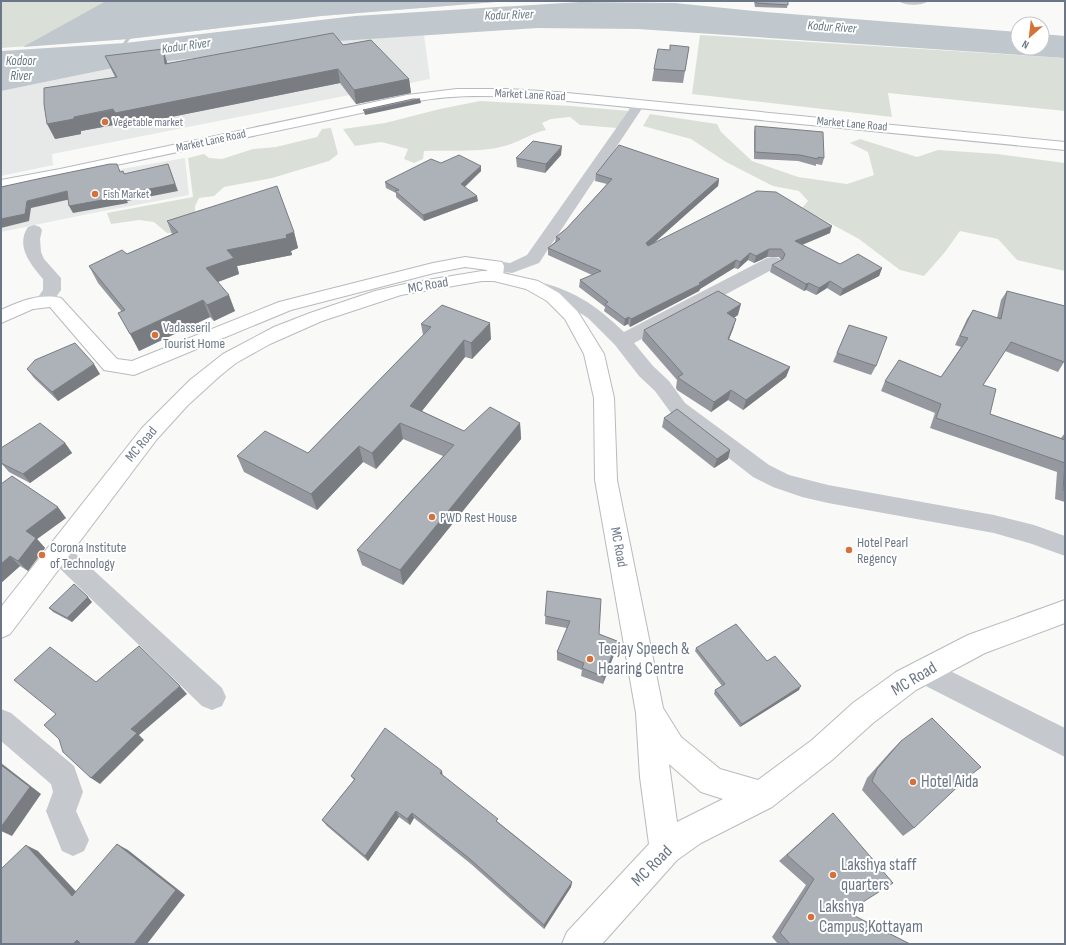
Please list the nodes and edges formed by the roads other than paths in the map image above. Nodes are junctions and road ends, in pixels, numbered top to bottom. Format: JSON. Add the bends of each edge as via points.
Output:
{"nodes":[{"id":1,"x":904,"y":1,"type":"edge"},
{"id":2,"x":923,"y":1,"type":"edge"},
{"id":3,"x":637,"y":103,"type":"junction"},
{"id":4,"x":1065,"y":146,"type":"edge"},
{"id":5,"x":1,"y":184,"type":"edge"},
{"id":6,"x":34,"y":230,"type":"dead end"},
{"id":7,"x":773,"y":262,"type":"dead end"},
{"id":8,"x":495,"y":271,"type":"junction"},
{"id":9,"x":532,"y":285,"type":"junction"},
{"id":10,"x":45,"y":300,"type":"junction"},
{"id":11,"x":1,"y":317,"type":"edge"},
{"id":12,"x":622,"y":341,"type":"junction"},
{"id":13,"x":1065,"y":546,"type":"edge"},
{"id":14,"x":58,"y":552,"type":"junction"},
{"id":15,"x":1065,"y":611,"type":"edge"},
{"id":16,"x":1,"y":626,"type":"edge"},
{"id":17,"x":924,"y":671,"type":"junction"},
{"id":18,"x":212,"y":697,"type":"dead end"},
{"id":19,"x":650,"y":713,"type":"junction"},
{"id":20,"x":1,"y":723,"type":"edge"},
{"id":21,"x":1065,"y":743,"type":"edge"},
{"id":22,"x":761,"y":796,"type":"junction"},
{"id":23,"x":73,"y":840,"type":"dead end"},
{"id":24,"x":666,"y":849,"type":"junction"},
{"id":25,"x":579,"y":944,"type":"edge"}],
"edges":[{"from":1,"to":2,"type":"street"},
{"from":3,"to":4,"type":"main road","name":"Market Lane Road"},
{"from":3,"to":5,"type":"main road","name":"Market Lane Road","via":[[522,93],[424,96]]},
{"from":3,"to":8,"type":"street","via":[[635,110],[533,258],[512,268]]},
{"from":6,"to":10,"type":"street","via":[[33,257],[52,278],[52,290]]},
{"from":7,"to":12,"type":"street"},
{"from":8,"to":9,"type":"main road","name":"MC Road"},
{"from":8,"to":10,"type":"main road","via":[[465,262],[285,306],[134,368],[111,365],[55,302]]},
{"from":8,"to":14,"type":"main road","name":"MC Road","via":[[482,276],[391,292],[290,327],[238,354],[215,369],[168,413],[114,477]]},
{"from":9,"to":12,"type":"street","via":[[564,295],[594,314]]},
{"from":9,"to":19,"type":"main road","name":"MC Road","via":[[553,297],[572,316],[594,354],[604,398],[606,480]]},
{"from":10,"to":11,"type":"main road","via":[[31,303]]},
{"from":12,"to":13,"type":"street","via":[[678,408],[761,471],[781,481],[828,494],[994,524]]},
{"from":14,"to":16,"type":"main road","name":"MC Road"},
{"from":14,"to":18,"type":"street"},
{"from":15,"to":17,"type":"main road","name":"MC Road","via":[[977,644]]},
{"from":17,"to":21,"type":"street"},
{"from":17,"to":22,"type":"main road","name":"MC Road","via":[[863,713],[822,750]]},
{"from":19,"to":22,"type":"main road","via":[[671,747],[712,781]]},
{"from":19,"to":24,"type":"main road","via":[[654,777]]},
{"from":20,"to":23,"type":"street","via":[[64,776],[68,792],[61,812]]},
{"from":22,"to":24,"type":"main road","name":"MC Road","via":[[690,832]]},
{"from":24,"to":25,"type":"main road","name":"MC Road"}]}
